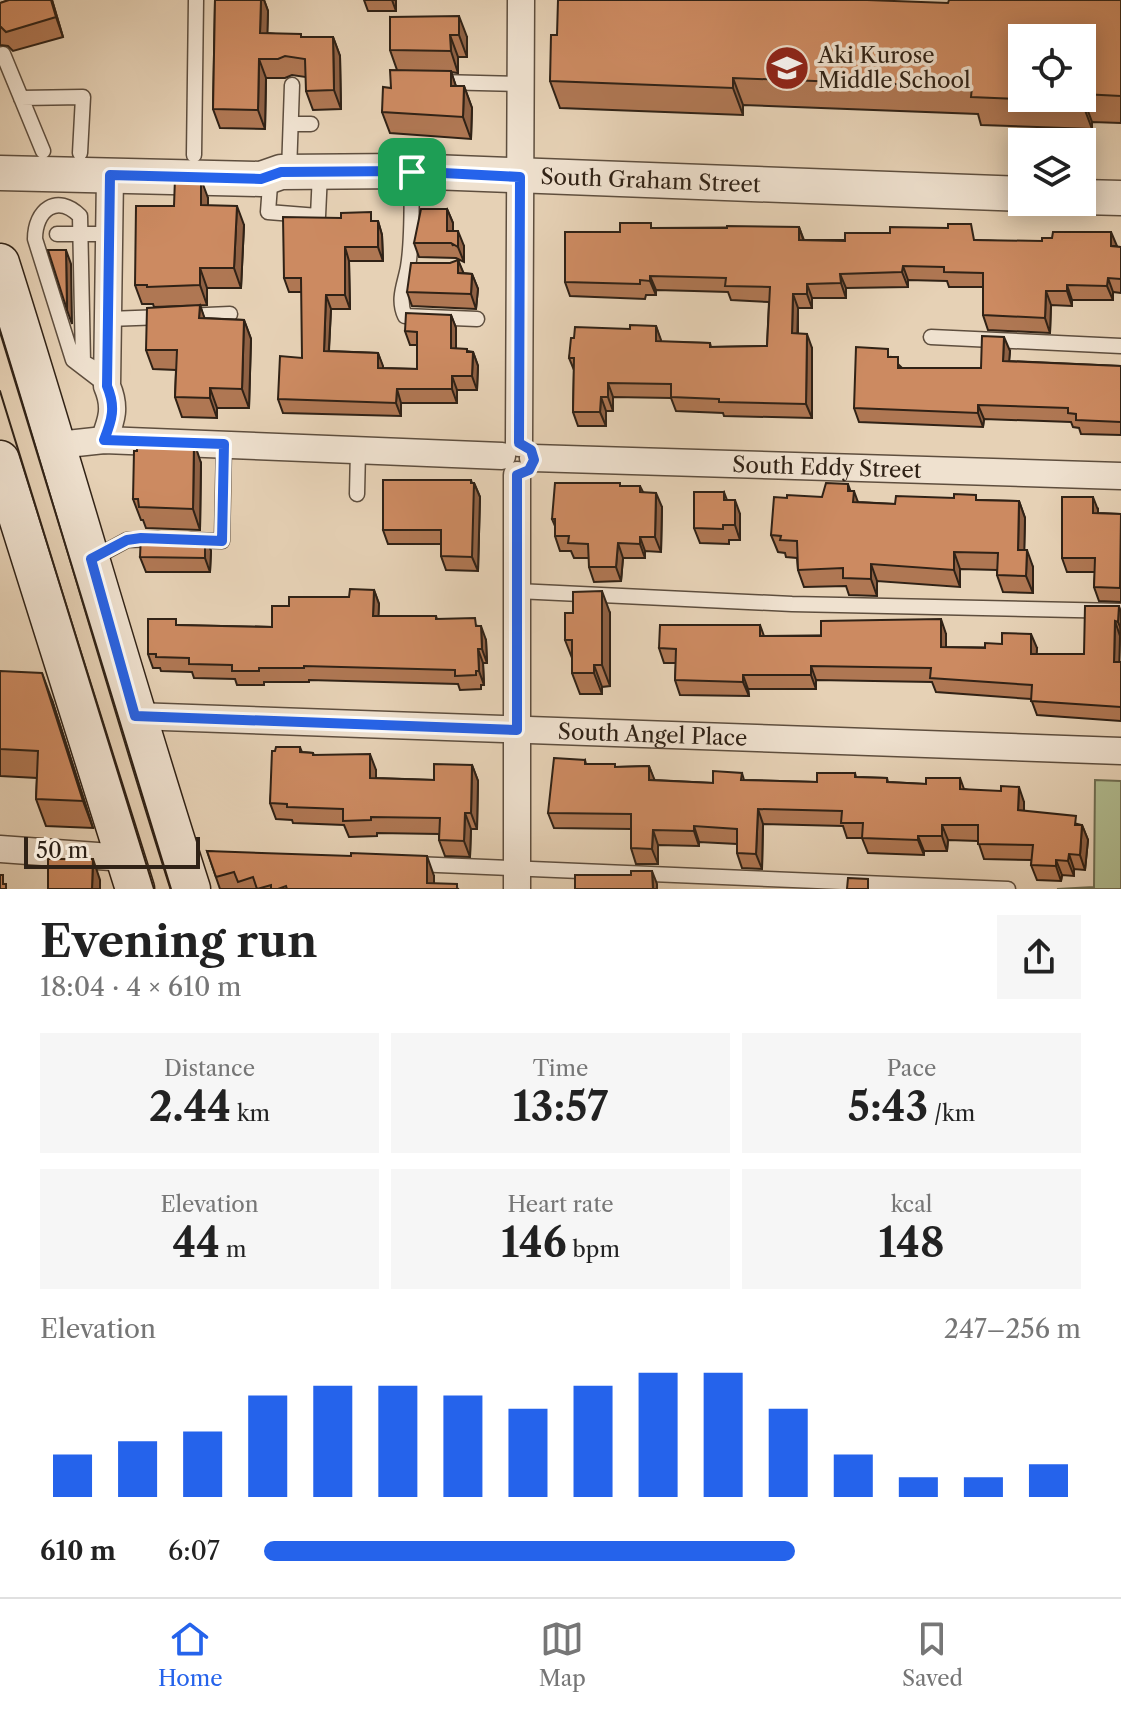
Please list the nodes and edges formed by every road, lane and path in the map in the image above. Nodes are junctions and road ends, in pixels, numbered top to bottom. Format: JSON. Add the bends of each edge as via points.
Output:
{"nodes":[{"id":1,"x":196,"y":0,"type":"edge"},
{"id":2,"x":521,"y":0,"type":"edge"},
{"id":3,"x":3,"y":54,"type":"dead end"},
{"id":4,"x":6,"y":77,"type":"edge"},
{"id":5,"x":420,"y":82,"type":"edge"},
{"id":6,"x":520,"y":84,"type":"junction"},
{"id":7,"x":292,"y":85,"type":"dead end"},
{"id":8,"x":21,"y":98,"type":"junction"},
{"id":9,"x":291,"y":124,"type":"junction"},
{"id":10,"x":311,"y":124,"type":"dead end"},
{"id":11,"x":0,"y":149,"type":"edge"},
{"id":12,"x":43,"y":151,"type":"junction"},
{"id":13,"x":80,"y":153,"type":"junction"},
{"id":14,"x":194,"y":155,"type":"junction"},
{"id":15,"x":296,"y":172,"type":"junction"},
{"id":16,"x":412,"y":172,"type":"junction"},
{"id":17,"x":0,"y":173,"type":"edge"},
{"id":18,"x":110,"y":175,"type":"junction"},
{"id":19,"x":520,"y":177,"type":"junction"},
{"id":20,"x":1008,"y":194,"type":"edge"},
{"id":21,"x":1096,"y":197,"type":"edge"},
{"id":22,"x":1121,"y":198,"type":"edge"},
{"id":23,"x":82,"y":233,"type":"junction"},
{"id":24,"x":57,"y":234,"type":"dead end"},
{"id":25,"x":109,"y":234,"type":"junction"},
{"id":26,"x":0,"y":263,"type":"edge"},
{"id":27,"x":230,"y":314,"type":"dead end"},
{"id":28,"x":108,"y":319,"type":"junction"},
{"id":29,"x":477,"y":319,"type":"dead end"},
{"id":30,"x":931,"y":337,"type":"dead end"},
{"id":31,"x":1121,"y":346,"type":"edge"},
{"id":32,"x":109,"y":387,"type":"junction"},
{"id":33,"x":104,"y":440,"type":"junction"},
{"id":34,"x":224,"y":444,"type":"junction"},
{"id":35,"x":58,"y":445,"type":"junction"},
{"id":36,"x":358,"y":450,"type":"junction"},
{"id":37,"x":518,"y":458,"type":"junction"},
{"id":38,"x":0,"y":460,"type":"edge"},
{"id":39,"x":1121,"y":476,"type":"edge"},
{"id":40,"x":357,"y":494,"type":"dead end"},
{"id":41,"x":91,"y":559,"type":"junction"},
{"id":42,"x":517,"y":591,"type":"junction"},
{"id":43,"x":1121,"y":611,"type":"edge"},
{"id":44,"x":135,"y":716,"type":"junction"},
{"id":45,"x":517,"y":730,"type":"junction"},
{"id":46,"x":1121,"y":751,"type":"edge"},
{"id":47,"x":0,"y":849,"type":"edge"},
{"id":48,"x":401,"y":864,"type":"edge"},
{"id":49,"x":130,"y":873,"type":"edge"},
{"id":50,"x":517,"y":878,"type":"edge"},
{"id":51,"x":191,"y":889,"type":"edge"},
{"id":52,"x":1008,"y":889,"type":"edge"}],
"edges":[{"from":1,"to":14,"type":"lane"},
{"from":2,"to":6,"type":"street"},
{"from":3,"to":4,"type":"lane"},
{"from":4,"to":8,"type":"lane"},
{"from":5,"to":6,"type":"lane"},
{"from":6,"to":19,"type":"street"},
{"from":7,"to":9,"type":"lane"},
{"from":8,"to":12,"type":"lane"},
{"from":8,"to":13,"type":"lane","via":[[83,97]]},
{"from":9,"to":10,"type":"lane"},
{"from":9,"to":15,"type":"lane"},
{"from":11,"to":12,"type":"street","name":"South Graham Street"},
{"from":12,"to":13,"type":"street","name":"South Graham Street"},
{"from":13,"to":14,"type":"street","name":"South Graham Street"},
{"from":14,"to":15,"type":"street","name":"South Graham Street","via":[[261,158]]},
{"from":15,"to":16,"type":"street","name":"South Graham Street"},
{"from":15,"to":18,"type":"street","name":"South Graham Street","via":[[261,179]]},
{"from":16,"to":19,"type":"street","name":"South Graham Street"},
{"from":16,"to":29,"type":"lane","via":[[414,267],[403,284],[401,308],[405,316]]},
{"from":17,"to":18,"type":"street","name":"South Graham Street"},
{"from":18,"to":25,"type":"street"},
{"from":19,"to":20,"type":"street","name":"South Graham Street"},
{"from":19,"to":37,"type":"street"},
{"from":21,"to":22,"type":"street"},
{"from":23,"to":24,"type":"lane"},
{"from":23,"to":25,"type":"lane"},
{"from":23,"to":32,"type":"lane","via":[[83,362]]},
{"from":23,"to":32,"type":"lane","via":[[80,216],[61,206],[41,213],[35,226],[73,360]]},
{"from":25,"to":28,"type":"street"},
{"from":26,"to":35,"type":"main road"},
{"from":27,"to":28,"type":"lane"},
{"from":28,"to":32,"type":"street"},
{"from":30,"to":31,"type":"lane"},
{"from":32,"to":33,"type":"street","via":[[112,420]]},
{"from":33,"to":34,"type":"street","name":"South Eddy Street"},
{"from":33,"to":35,"type":"street","name":"South Eddy Street"},
{"from":34,"to":36,"type":"street","name":"South Eddy Street"},
{"from":34,"to":41,"type":"lane","via":[[222,541],[127,540]]},
{"from":35,"to":41,"type":"main road"},
{"from":36,"to":37,"type":"street","name":"South Eddy Street"},
{"from":36,"to":40,"type":"lane"},
{"from":37,"to":39,"type":"street","name":"South Eddy Street"},
{"from":37,"to":42,"type":"street"},
{"from":38,"to":49,"type":"main road","via":[[33,595]]},
{"from":41,"to":44,"type":"main road"},
{"from":42,"to":43,"type":"lane"},
{"from":42,"to":45,"type":"street"},
{"from":44,"to":45,"type":"street","name":"South Angel Place"},
{"from":44,"to":51,"type":"main road"},
{"from":45,"to":46,"type":"street","name":"South Angel Place"},
{"from":45,"to":50,"type":"street"},
{"from":47,"to":49,"type":"street"},
{"from":48,"to":50,"type":"lane"},
{"from":50,"to":52,"type":"lane"}]}
